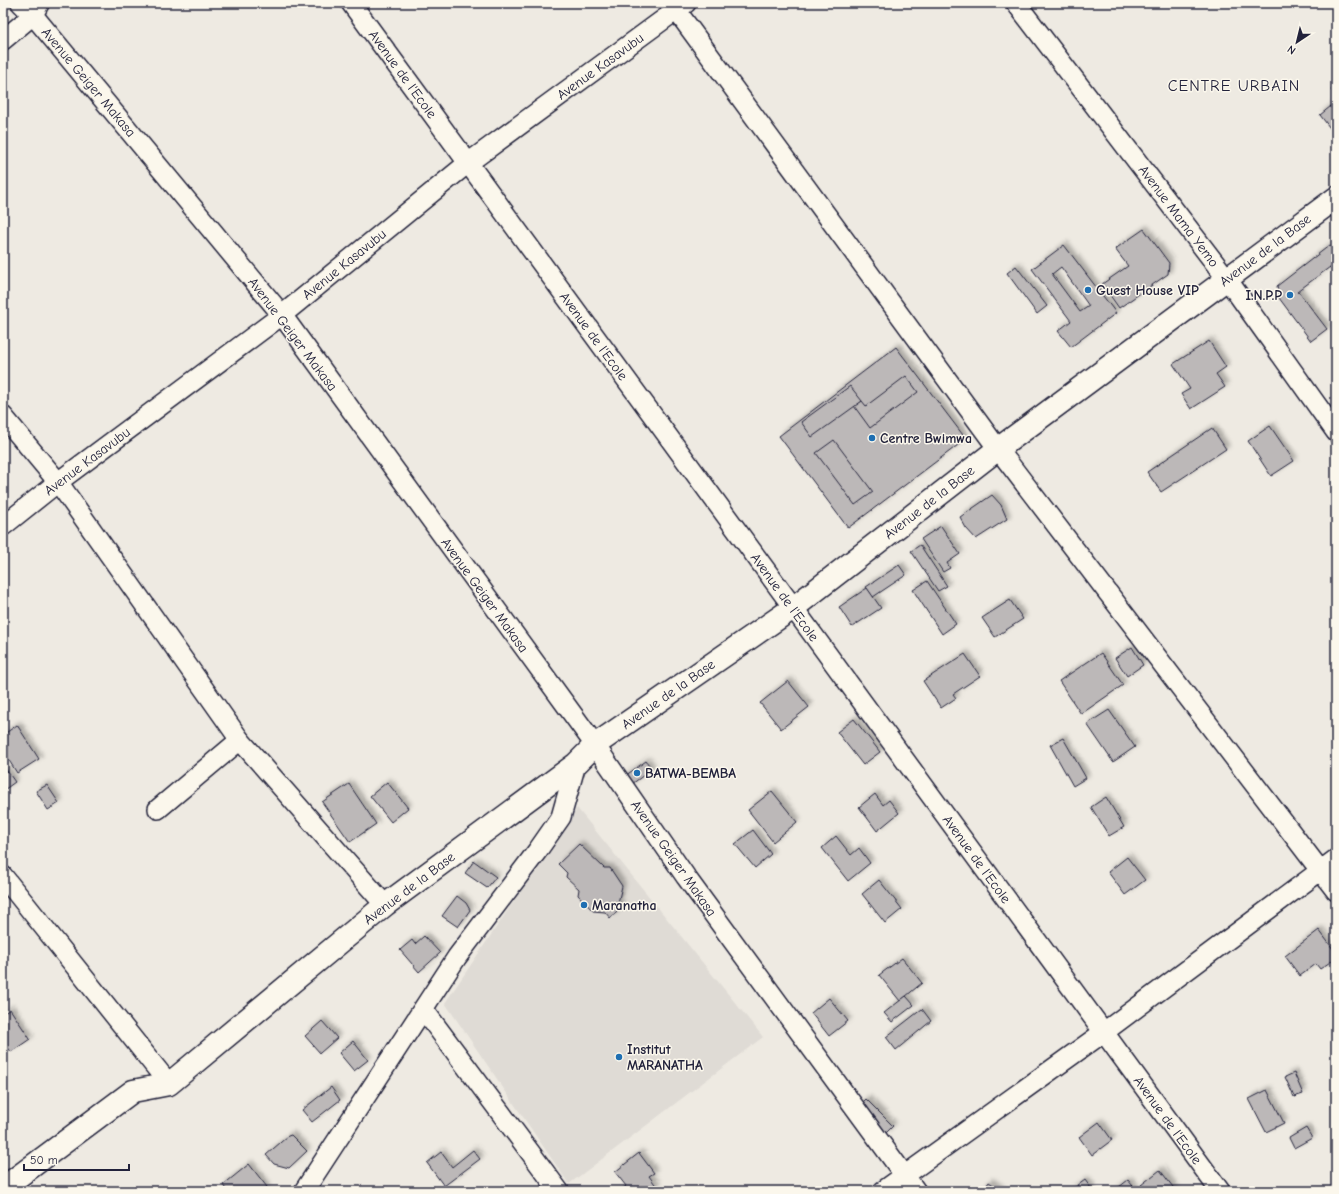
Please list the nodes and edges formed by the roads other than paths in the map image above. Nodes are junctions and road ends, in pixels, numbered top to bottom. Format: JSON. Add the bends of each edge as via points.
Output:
{"nodes":[{"id":1,"x":351,"y":3,"type":"edge"},
{"id":2,"x":1016,"y":3,"type":"edge"},
{"id":3,"x":678,"y":5,"type":"edge"},
{"id":4,"x":31,"y":7,"type":"edge"},
{"id":5,"x":3,"y":40,"type":"edge"},
{"id":6,"x":468,"y":163,"type":"junction"},
{"id":7,"x":1336,"y":198,"type":"edge"},
{"id":8,"x":1227,"y":279,"type":"junction"},
{"id":9,"x":282,"y":315,"type":"junction"},
{"id":10,"x":3,"y":416,"type":"edge"},
{"id":11,"x":1336,"y":432,"type":"edge"},
{"id":12,"x":998,"y":449,"type":"junction"},
{"id":13,"x":58,"y":482,"type":"junction"},
{"id":14,"x":3,"y":526,"type":"edge"},
{"id":15,"x":792,"y":608,"type":"junction"},
{"id":16,"x":240,"y":740,"type":"junction"},
{"id":17,"x":595,"y":745,"type":"junction"},
{"id":18,"x":576,"y":764,"type":"junction"},
{"id":19,"x":158,"y":809,"type":"dead end"},
{"id":20,"x":1336,"y":859,"type":"edge"},
{"id":21,"x":1320,"y":870,"type":"junction"},
{"id":22,"x":3,"y":876,"type":"edge"},
{"id":23,"x":1336,"y":891,"type":"edge"},
{"id":24,"x":385,"y":905,"type":"junction"},
{"id":25,"x":424,"y":1010,"type":"junction"},
{"id":26,"x":1104,"y":1032,"type":"junction"},
{"id":27,"x":168,"y":1084,"type":"junction"},
{"id":28,"x":904,"y":1175,"type":"junction"},
{"id":29,"x":3,"y":1188,"type":"edge"},
{"id":30,"x":304,"y":1191,"type":"edge"},
{"id":31,"x":559,"y":1191,"type":"edge"},
{"id":32,"x":883,"y":1191,"type":"edge"},
{"id":33,"x":916,"y":1191,"type":"edge"},
{"id":34,"x":1220,"y":1191,"type":"edge"}],
"edges":[{"from":1,"to":6,"type":"street","name":"Avenue de l'Ecole"},
{"from":2,"to":8,"type":"street","name":"Avenue Mama Yemo"},
{"from":3,"to":6,"type":"street","name":"Avenue Kasavubu"},
{"from":3,"to":12,"type":"street"},
{"from":4,"to":5,"type":"street"},
{"from":4,"to":9,"type":"street","name":"Avenue Geiger Makasa"},
{"from":6,"to":9,"type":"street","name":"Avenue Kasavubu"},
{"from":6,"to":15,"type":"street","name":"Avenue de l'Ecole"},
{"from":7,"to":8,"type":"main road","name":"Avenue de la Base"},
{"from":8,"to":11,"type":"street","name":"Avenue Mama Yemo"},
{"from":8,"to":12,"type":"main road","name":"Avenue de la Base"},
{"from":9,"to":13,"type":"street","name":"Avenue Kasavubu"},
{"from":9,"to":17,"type":"street","name":"Avenue Geiger Makasa"},
{"from":10,"to":13,"type":"street"},
{"from":12,"to":15,"type":"main road","name":"Avenue de la Base"},
{"from":12,"to":21,"type":"street"},
{"from":13,"to":14,"type":"street","name":"Avenue Kasavubu"},
{"from":13,"to":16,"type":"street"},
{"from":15,"to":17,"type":"main road","name":"Avenue de la Base"},
{"from":15,"to":26,"type":"street","name":"Avenue de l'Ecole"},
{"from":16,"to":19,"type":"street"},
{"from":16,"to":24,"type":"street"},
{"from":17,"to":18,"type":"main road","name":"Avenue de la Base"},
{"from":17,"to":28,"type":"street","name":"Avenue Geiger Makasa","via":[[686,877]]},
{"from":18,"to":24,"type":"main road","name":"Avenue de la Base"},
{"from":18,"to":25,"type":"street","via":[[561,817],[457,958]]},
{"from":20,"to":21,"type":"street"},
{"from":21,"to":23,"type":"street"},
{"from":21,"to":26,"type":"street"},
{"from":22,"to":27,"type":"street"},
{"from":24,"to":27,"type":"main road","name":"Avenue de la Base"},
{"from":25,"to":30,"type":"street"},
{"from":25,"to":31,"type":"street"},
{"from":26,"to":28,"type":"street"},
{"from":26,"to":34,"type":"street","name":"Avenue de l'Ecole"},
{"from":27,"to":29,"type":"main road","name":"Avenue de la Base","via":[[132,1091]]},
{"from":28,"to":32,"type":"street"},
{"from":28,"to":33,"type":"street","name":"Avenue Geiger Makasa"}]}
